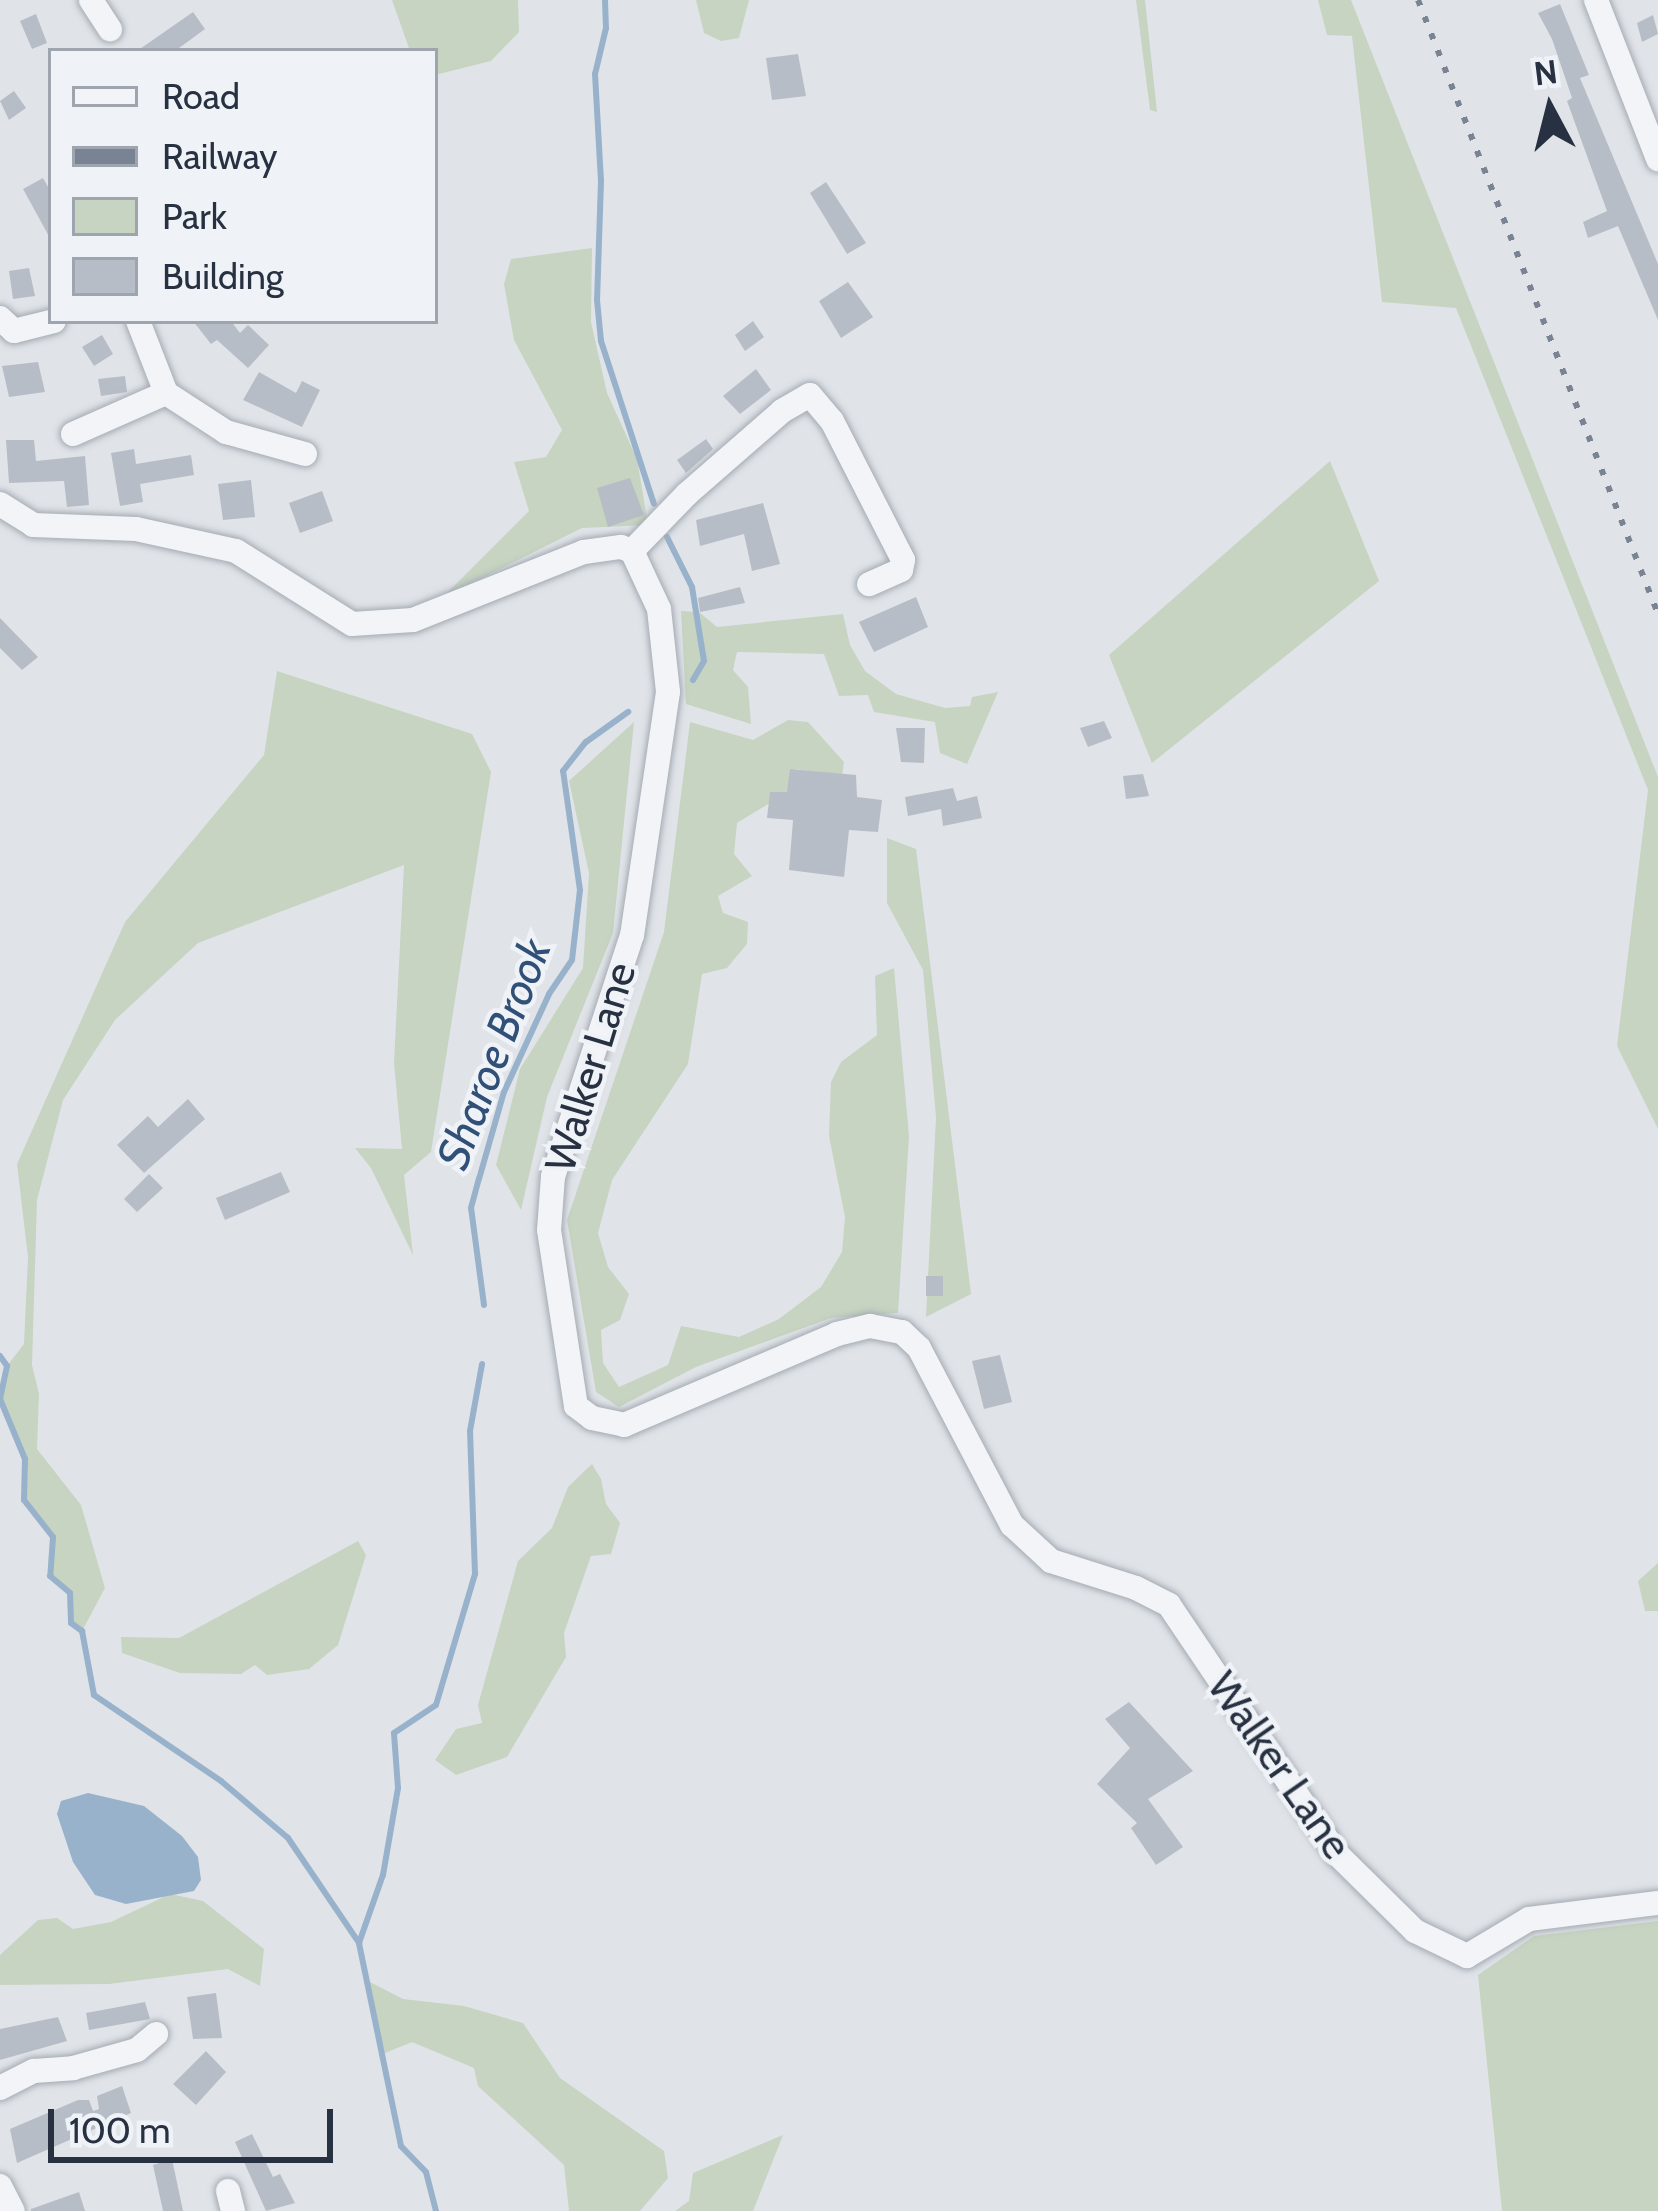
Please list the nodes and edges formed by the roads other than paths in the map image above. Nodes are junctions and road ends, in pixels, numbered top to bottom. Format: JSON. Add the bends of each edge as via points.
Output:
{"nodes":[{"id":1,"x":91,"y":0,"type":"edge"},
{"id":2,"x":1596,"y":0,"type":"edge"},
{"id":3,"x":110,"y":29,"type":"dead end"},
{"id":4,"x":1658,"y":156,"type":"edge"},
{"id":5,"x":0,"y":318,"type":"edge"},
{"id":6,"x":48,"y":323,"type":"edge"},
{"id":7,"x":139,"y":324,"type":"edge"},
{"id":8,"x":166,"y":393,"type":"junction"},
{"id":9,"x":73,"y":434,"type":"dead end"},
{"id":10,"x":304,"y":454,"type":"dead end"},
{"id":11,"x":1,"y":508,"type":"edge"},
{"id":12,"x":632,"y":551,"type":"junction"},
{"id":13,"x":869,"y":584,"type":"dead end"},
{"id":14,"x":1658,"y":1903,"type":"edge"},
{"id":15,"x":156,"y":2034,"type":"dead end"},
{"id":16,"x":0,"y":2088,"type":"edge"},
{"id":17,"x":0,"y":2186,"type":"edge"},
{"id":18,"x":13,"y":2211,"type":"edge"}],
"edges":[{"from":1,"to":3,"type":"street"},
{"from":2,"to":4,"type":"street"},
{"from":5,"to":6,"type":"street","via":[[14,332]]},
{"from":7,"to":8,"type":"street"},
{"from":8,"to":9,"type":"street"},
{"from":8,"to":10,"type":"street","via":[[226,432]]},
{"from":11,"to":12,"type":"street","via":[[33,525],[136,529],[236,551],[352,624],[413,620],[584,553]]},
{"from":12,"to":13,"type":"street","via":[[687,494],[810,395],[832,421],[903,560],[901,570]]},
{"from":12,"to":14,"type":"street","name":"Walker Lane","via":[[658,609],[668,692],[632,935],[553,1176],[549,1231],[576,1406],[624,1425],[836,1334],[870,1326],[902,1332],[919,1348],[1012,1525],[1051,1562],[1168,1605],[1337,1854],[1415,1930],[1467,1956],[1529,1918]]},
{"from":15,"to":16,"type":"street","via":[[137,2050],[34,2071]]},
{"from":17,"to":18,"type":"street"}]}
